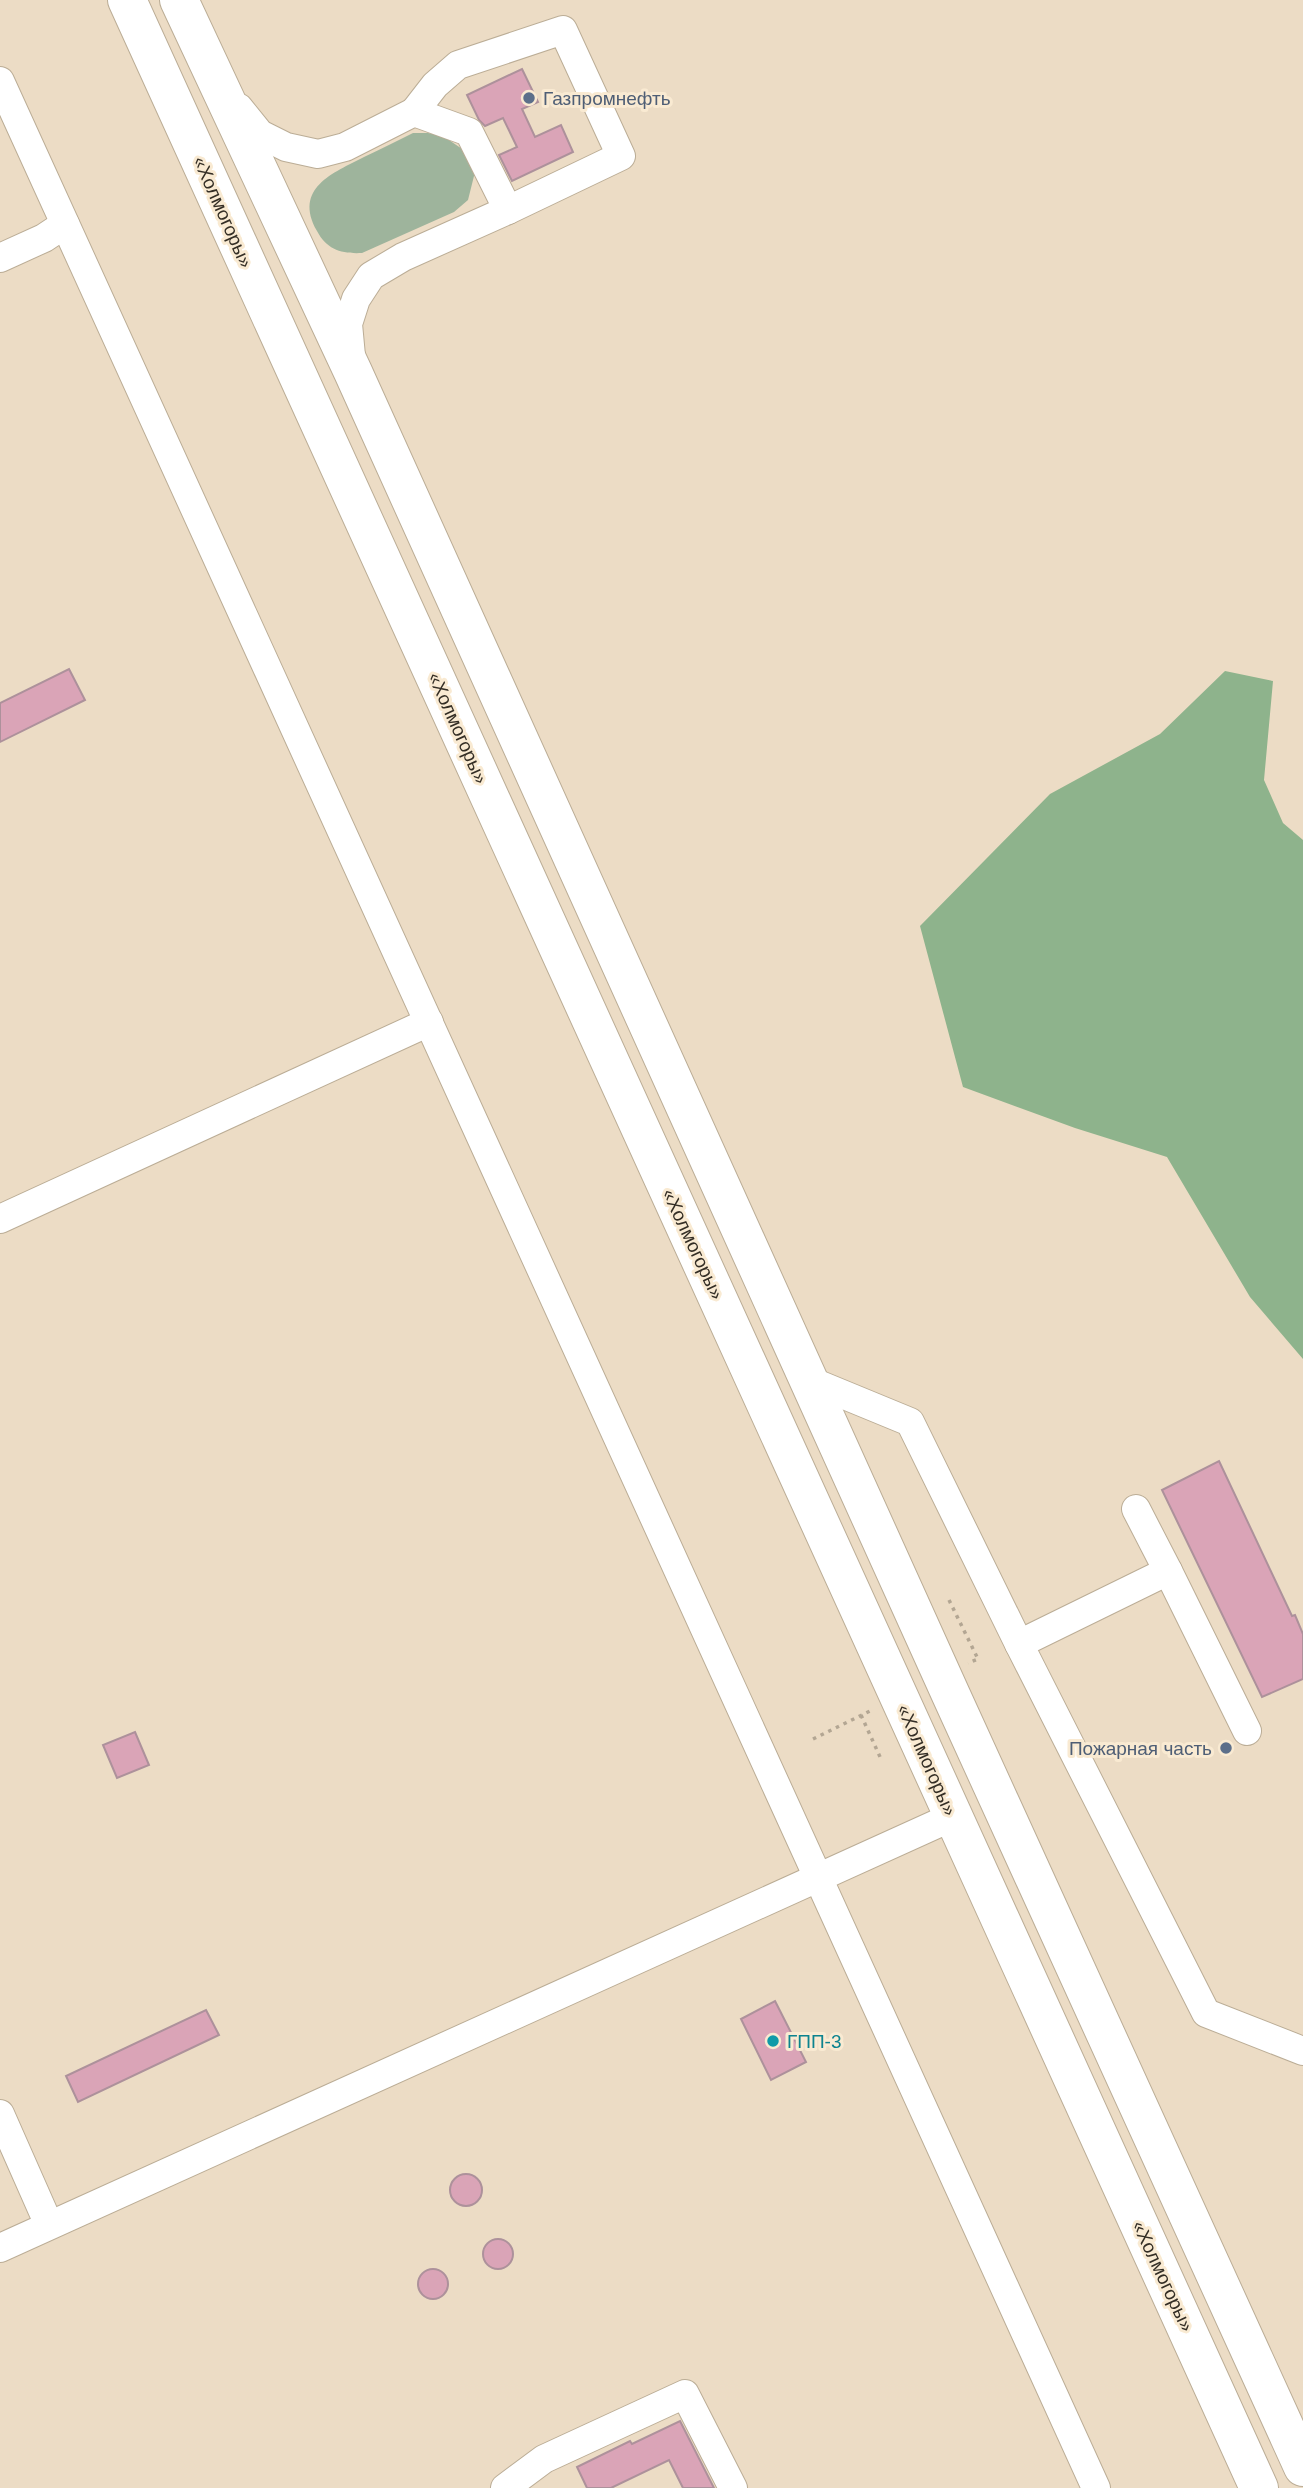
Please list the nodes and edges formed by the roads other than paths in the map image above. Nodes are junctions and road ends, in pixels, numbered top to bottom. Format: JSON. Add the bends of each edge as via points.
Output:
{"nodes":[{"id":1,"x":127,"y":0,"type":"edge"},
{"id":2,"x":179,"y":0,"type":"edge"},
{"id":3,"x":214,"y":76,"type":"junction"},
{"id":4,"x":0,"y":81,"type":"edge"},
{"id":5,"x":414,"y":112,"type":"junction"},
{"id":6,"x":508,"y":209,"type":"junction"},
{"id":7,"x":65,"y":224,"type":"junction"},
{"id":8,"x":0,"y":258,"type":"edge"},
{"id":9,"x":353,"y":372,"type":"junction"},
{"id":10,"x":429,"y":1022,"type":"junction"},
{"id":11,"x":0,"y":1219,"type":"edge"},
{"id":12,"x":808,"y":1380,"type":"junction"},
{"id":13,"x":764,"y":1400,"type":"junction"},
{"id":14,"x":1136,"y":1509,"type":"dead end"},
{"id":15,"x":1168,"y":1570,"type":"junction"},
{"id":16,"x":1019,"y":1644,"type":"junction"},
{"id":17,"x":1247,"y":1731,"type":"dead end"},
{"id":18,"x":952,"y":1817,"type":"junction"},
{"id":19,"x":817,"y":1876,"type":"junction"},
{"id":20,"x":1303,"y":2051,"type":"edge"},
{"id":21,"x":0,"y":2114,"type":"edge"},
{"id":22,"x":49,"y":2225,"type":"junction"},
{"id":23,"x":0,"y":2248,"type":"edge"},
{"id":24,"x":1291,"y":2410,"type":"edge"},
{"id":25,"x":1235,"y":2433,"type":"junction"},
{"id":26,"x":1303,"y":2467,"type":"edge"},
{"id":27,"x":505,"y":2488,"type":"edge"},
{"id":28,"x":733,"y":2488,"type":"edge"},
{"id":29,"x":1096,"y":2488,"type":"edge"},
{"id":30,"x":1259,"y":2488,"type":"edge"}],
"edges":[{"from":1,"to":13,"type":"highway","name":"«Холмогоры»"},
{"from":2,"to":3,"type":"highway"},
{"from":3,"to":5,"type":"lane","via":[[260,134],[318,154],[345,147]]},
{"from":3,"to":9,"type":"highway"},
{"from":4,"to":7,"type":"lane"},
{"from":5,"to":6,"type":"lane","via":[[469,132]]},
{"from":5,"to":6,"type":"lane","via":[[458,65],[563,30],[621,156]]},
{"from":6,"to":9,"type":"lane","via":[[371,276],[356,299],[348,324]]},
{"from":7,"to":8,"type":"lane"},
{"from":7,"to":10,"type":"lane"},
{"from":9,"to":12,"type":"highway"},
{"from":10,"to":11,"type":"lane"},
{"from":10,"to":19,"type":"lane"},
{"from":12,"to":13,"type":"highway"},
{"from":12,"to":16,"type":"lane","via":[[910,1422]]},
{"from":12,"to":24,"type":"highway"},
{"from":13,"to":18,"type":"highway","name":"«Холмогоры»"},
{"from":14,"to":15,"type":"lane"},
{"from":15,"to":16,"type":"lane"},
{"from":15,"to":17,"type":"lane"},
{"from":16,"to":20,"type":"lane","via":[[1206,2012]]},
{"from":18,"to":19,"type":"lane"},
{"from":18,"to":25,"type":"highway","name":"«Холмогоры»"},
{"from":19,"to":22,"type":"lane"},
{"from":19,"to":29,"type":"lane"},
{"from":21,"to":22,"type":"lane"},
{"from":22,"to":23,"type":"lane"},
{"from":24,"to":25,"type":"highway"},
{"from":24,"to":26,"type":"highway"},
{"from":25,"to":30,"type":"highway","name":"«Холмогоры»"},
{"from":27,"to":28,"type":"lane","via":[[544,2459],[685,2394]]}]}
